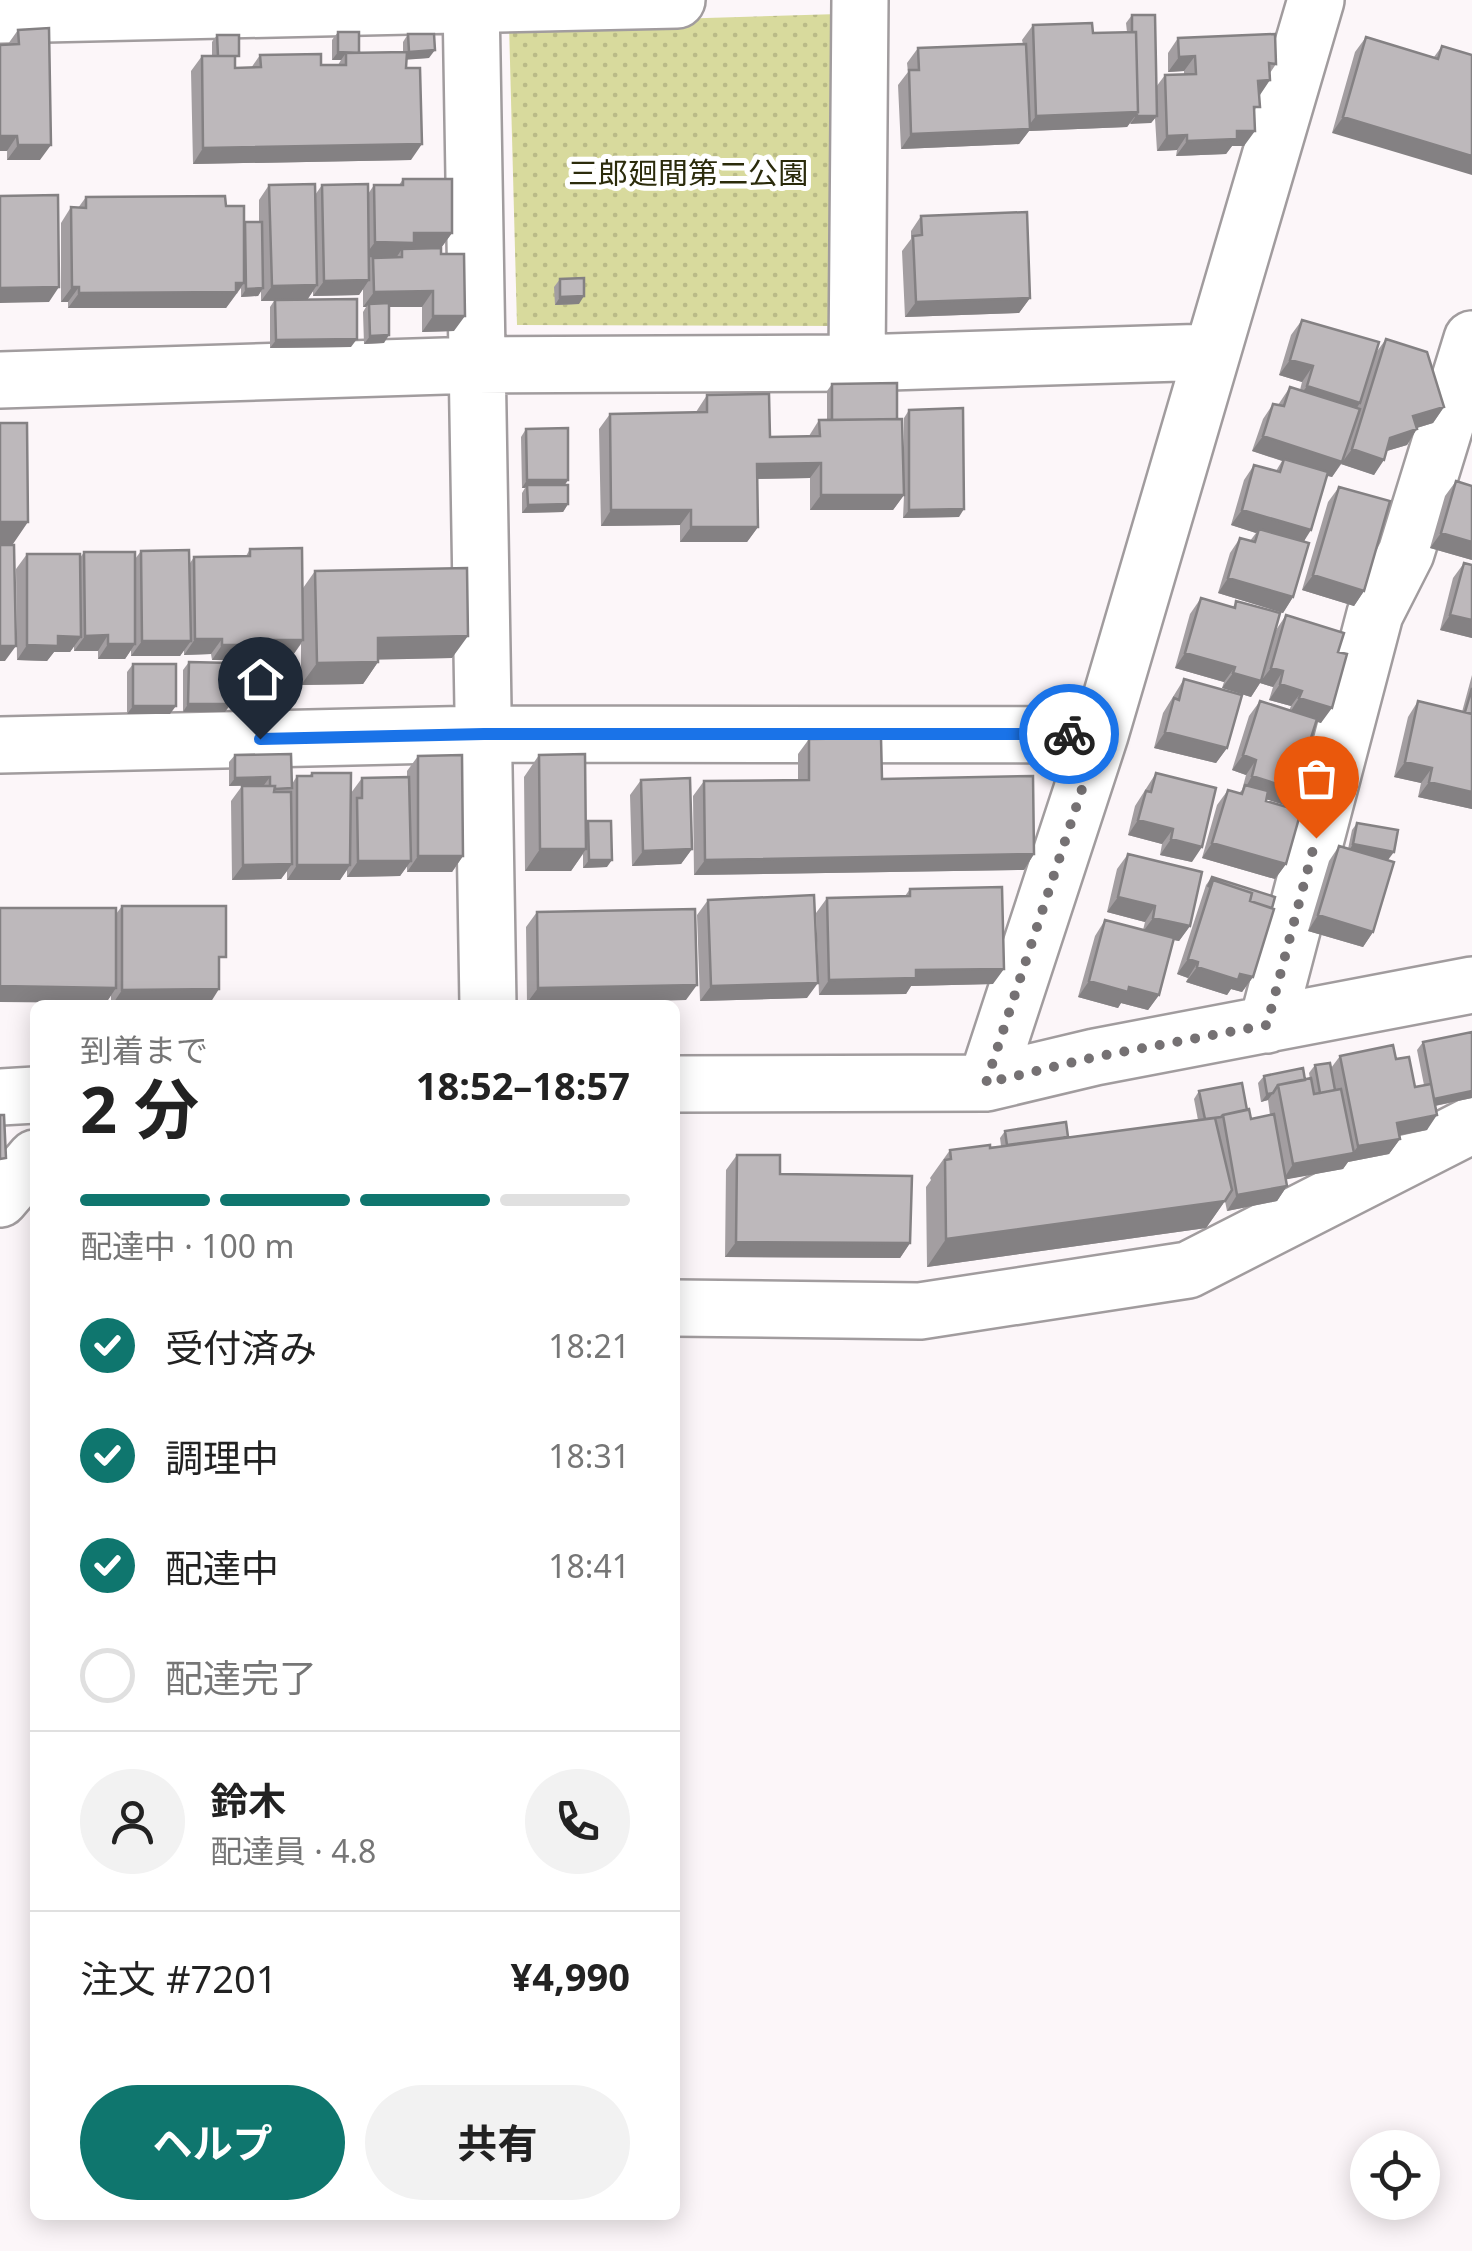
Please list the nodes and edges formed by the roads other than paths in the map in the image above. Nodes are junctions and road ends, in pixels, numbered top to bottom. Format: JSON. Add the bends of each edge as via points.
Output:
{"nodes":[{"id":1,"x":676,"y":0,"type":"edge"},
{"id":2,"x":860,"y":0,"type":"edge"},
{"id":3,"x":1316,"y":0,"type":"edge"},
{"id":4,"x":471,"y":2,"type":"edge"},
{"id":5,"x":0,"y":15,"type":"edge"},
{"id":6,"x":1472,"y":339,"type":"edge"},
{"id":7,"x":1212,"y":352,"type":"junction"},
{"id":8,"x":856,"y":362,"type":"junction"},
{"id":9,"x":477,"y":366,"type":"junction"},
{"id":10,"x":0,"y":380,"type":"edge"},
{"id":11,"x":484,"y":734,"type":"junction"},
{"id":12,"x":1100,"y":734,"type":"junction"},
{"id":13,"x":0,"y":745,"type":"edge"},
{"id":14,"x":1472,"y":985,"type":"edge"},
{"id":15,"x":488,"y":1000,"type":"edge"},
{"id":16,"x":1267,"y":1025,"type":"junction"},
{"id":17,"x":986,"y":1083,"type":"junction"},
{"id":18,"x":680,"y":1084,"type":"edge"},
{"id":19,"x":30,"y":1095,"type":"edge"},
{"id":20,"x":0,"y":1097,"type":"edge"},
{"id":21,"x":1472,"y":1125,"type":"edge"},
{"id":22,"x":30,"y":1164,"type":"edge"},
{"id":23,"x":0,"y":1199,"type":"edge"},
{"id":24,"x":680,"y":1308,"type":"edge"}],
"edges":[{"from":1,"to":4,"type":"street"},
{"from":2,"to":8,"type":"street"},
{"from":3,"to":7,"type":"street"},
{"from":4,"to":5,"type":"street"},
{"from":4,"to":9,"type":"street"},
{"from":6,"to":16,"type":"street","via":[[1406,552],[1375,614]]},
{"from":7,"to":8,"type":"street"},
{"from":7,"to":12,"type":"street"},
{"from":8,"to":9,"type":"street"},
{"from":9,"to":10,"type":"street"},
{"from":9,"to":11,"type":"street"},
{"from":11,"to":12,"type":"street"},
{"from":11,"to":13,"type":"street"},
{"from":11,"to":15,"type":"street"},
{"from":12,"to":17,"type":"street"},
{"from":14,"to":16,"type":"street"},
{"from":16,"to":17,"type":"street"},
{"from":17,"to":18,"type":"street"},
{"from":19,"to":20,"type":"street"},
{"from":21,"to":24,"type":"street","via":[[1188,1270],[920,1310]]},
{"from":22,"to":23,"type":"street"}]}
